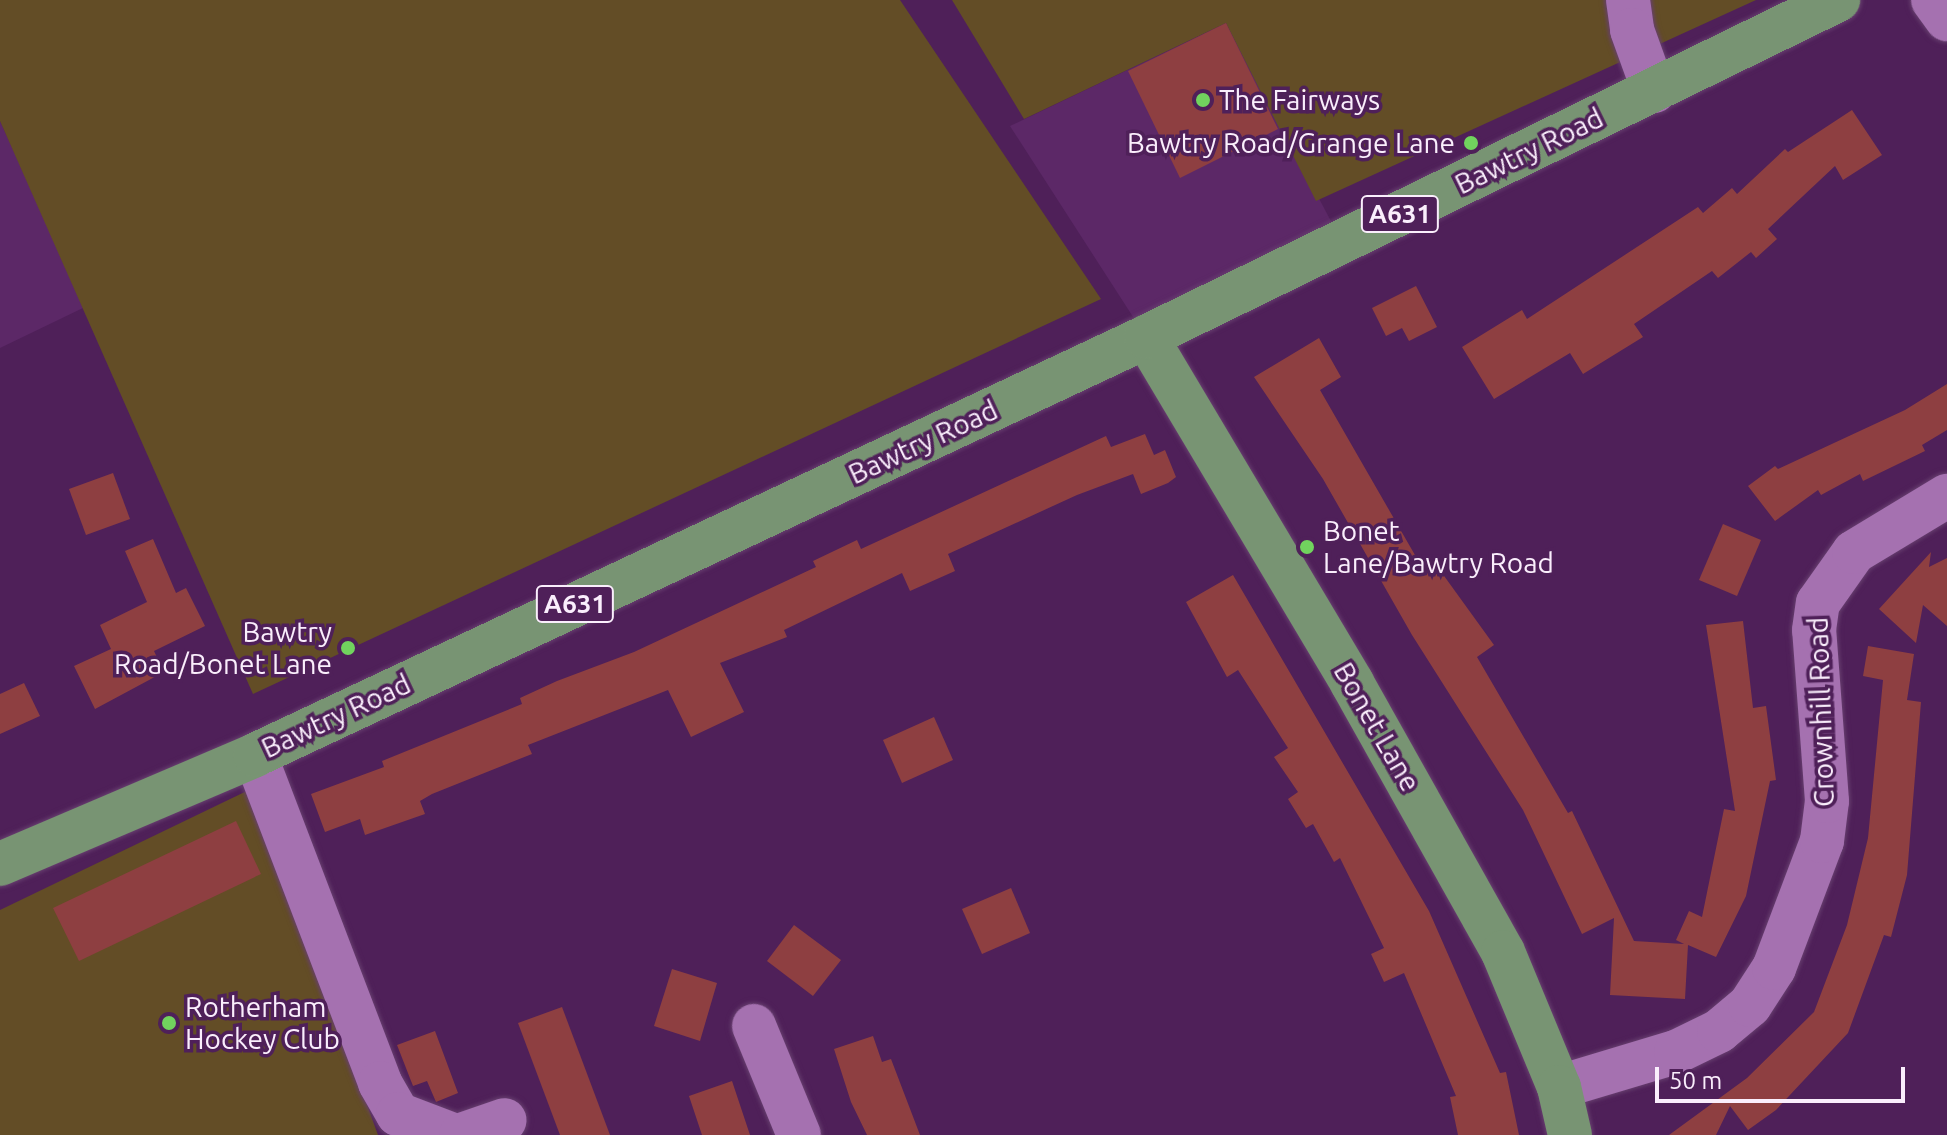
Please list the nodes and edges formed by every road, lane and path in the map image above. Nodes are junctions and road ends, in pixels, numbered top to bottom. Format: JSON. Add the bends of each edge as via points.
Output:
{"nodes":[{"id":1,"x":1628,"y":0,"type":"edge"},
{"id":2,"x":1838,"y":0,"type":"edge"},
{"id":3,"x":1933,"y":0,"type":"edge"},
{"id":4,"x":1947,"y":19,"type":"edge"},
{"id":5,"x":1654,"y":91,"type":"junction"},
{"id":6,"x":1146,"y":337,"type":"junction"},
{"id":7,"x":1947,"y":496,"type":"edge"},
{"id":8,"x":255,"y":755,"type":"junction"},
{"id":9,"x":0,"y":864,"type":"edge"},
{"id":10,"x":754,"y":1026,"type":"dead end"},
{"id":11,"x":1559,"y":1087,"type":"junction"},
{"id":12,"x":505,"y":1120,"type":"dead end"},
{"id":13,"x":453,"y":1135,"type":"edge"},
{"id":14,"x":461,"y":1135,"type":"edge"},
{"id":15,"x":799,"y":1135,"type":"edge"},
{"id":16,"x":1570,"y":1135,"type":"edge"}],
"edges":[{"from":1,"to":5,"type":"street","via":[[1632,30]]},
{"from":2,"to":5,"type":"main road","name":"Bawtry Road","number":"A631"},
{"from":3,"to":4,"type":"street"},
{"from":5,"to":6,"type":"main road","name":"Bawtry Road","number":"A631"},
{"from":6,"to":8,"type":"main road","name":"Bawtry Road","number":"A631"},
{"from":6,"to":11,"type":"main road","name":"Bonet Lane","via":[[1461,873],[1503,952]]},
{"from":7,"to":11,"type":"street","name":"Crownhill Road","via":[[1854,552],[1818,603],[1814,630],[1827,801],[1822,841],[1774,968],[1750,1005],[1719,1031],[1676,1052]]},
{"from":8,"to":9,"type":"main road","name":"Bawtry Road","number":"A631"},
{"from":8,"to":13,"type":"street","via":[[380,1083],[398,1114]]},
{"from":10,"to":15,"type":"street"},
{"from":11,"to":16,"type":"main road","name":"Bonet Lane"},
{"from":12,"to":14,"type":"street"}]}
